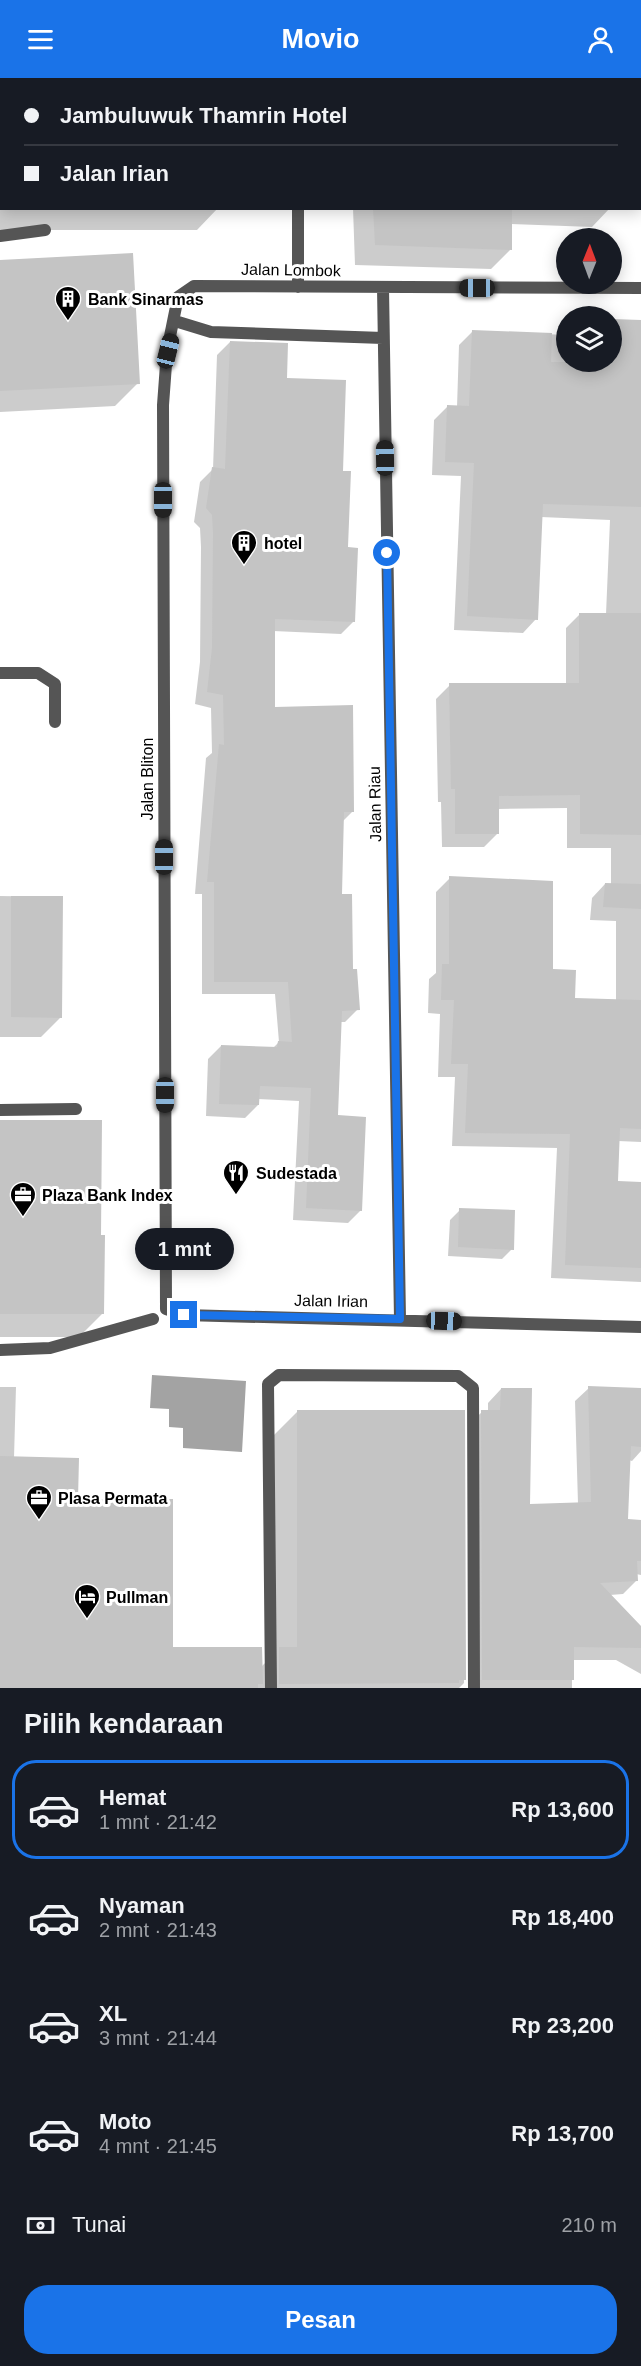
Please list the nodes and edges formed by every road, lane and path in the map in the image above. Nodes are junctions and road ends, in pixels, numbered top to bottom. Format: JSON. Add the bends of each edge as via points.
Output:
{"nodes":[{"id":1,"x":298,"y":210,"type":"edge"},
{"id":2,"x":45,"y":230,"type":"dead end"},
{"id":3,"x":0,"y":236,"type":"edge"},
{"id":4,"x":297,"y":286,"type":"junction"},
{"id":5,"x":383,"y":288,"type":"junction"},
{"id":6,"x":641,"y":288,"type":"edge"},
{"id":7,"x":175,"y":321,"type":"junction"},
{"id":8,"x":383,"y":338,"type":"junction"},
{"id":9,"x":0,"y":673,"type":"edge"},
{"id":10,"x":55,"y":722,"type":"dead end"},
{"id":11,"x":76,"y":1109,"type":"dead end"},
{"id":12,"x":0,"y":1110,"type":"edge"},
{"id":13,"x":165,"y":1309,"type":"joint"},
{"id":14,"x":153,"y":1319,"type":"dead end"},
{"id":15,"x":400,"y":1319,"type":"junction"},
{"id":16,"x":641,"y":1327,"type":"edge"},
{"id":17,"x":0,"y":1350,"type":"edge"},
{"id":18,"x":271,"y":1688,"type":"edge"},
{"id":19,"x":474,"y":1688,"type":"edge"}],
"edges":[{"from":1,"to":4,"type":"street"},
{"from":2,"to":3,"type":"street"},
{"from":4,"to":5,"type":"street","name":"Jalan Lombok"},
{"from":4,"to":7,"type":"street","name":"Jalan Lombok","via":[[194,286],[178,297]]},
{"from":5,"to":6,"type":"street","name":"Jalan Lombok"},
{"from":5,"to":8,"type":"street","name":"Jalan Riau"},
{"from":7,"to":8,"type":"street","via":[[212,332]]},
{"from":7,"to":13,"type":"street","name":"Jalan Bliton","via":[[163,405]]},
{"from":8,"to":15,"type":"street","name":"Jalan Riau"},
{"from":9,"to":10,"type":"street","via":[[38,673],[55,684]]},
{"from":11,"to":12,"type":"street"},
{"from":13,"to":15,"type":"street","name":"Jalan Irian","via":[[184,1315]]},
{"from":14,"to":17,"type":"street","via":[[50,1348]]},
{"from":15,"to":16,"type":"street","name":"Jalan Irian"},
{"from":18,"to":19,"type":"street","via":[[268,1384],[279,1375],[458,1376],[473,1388]]}]}
